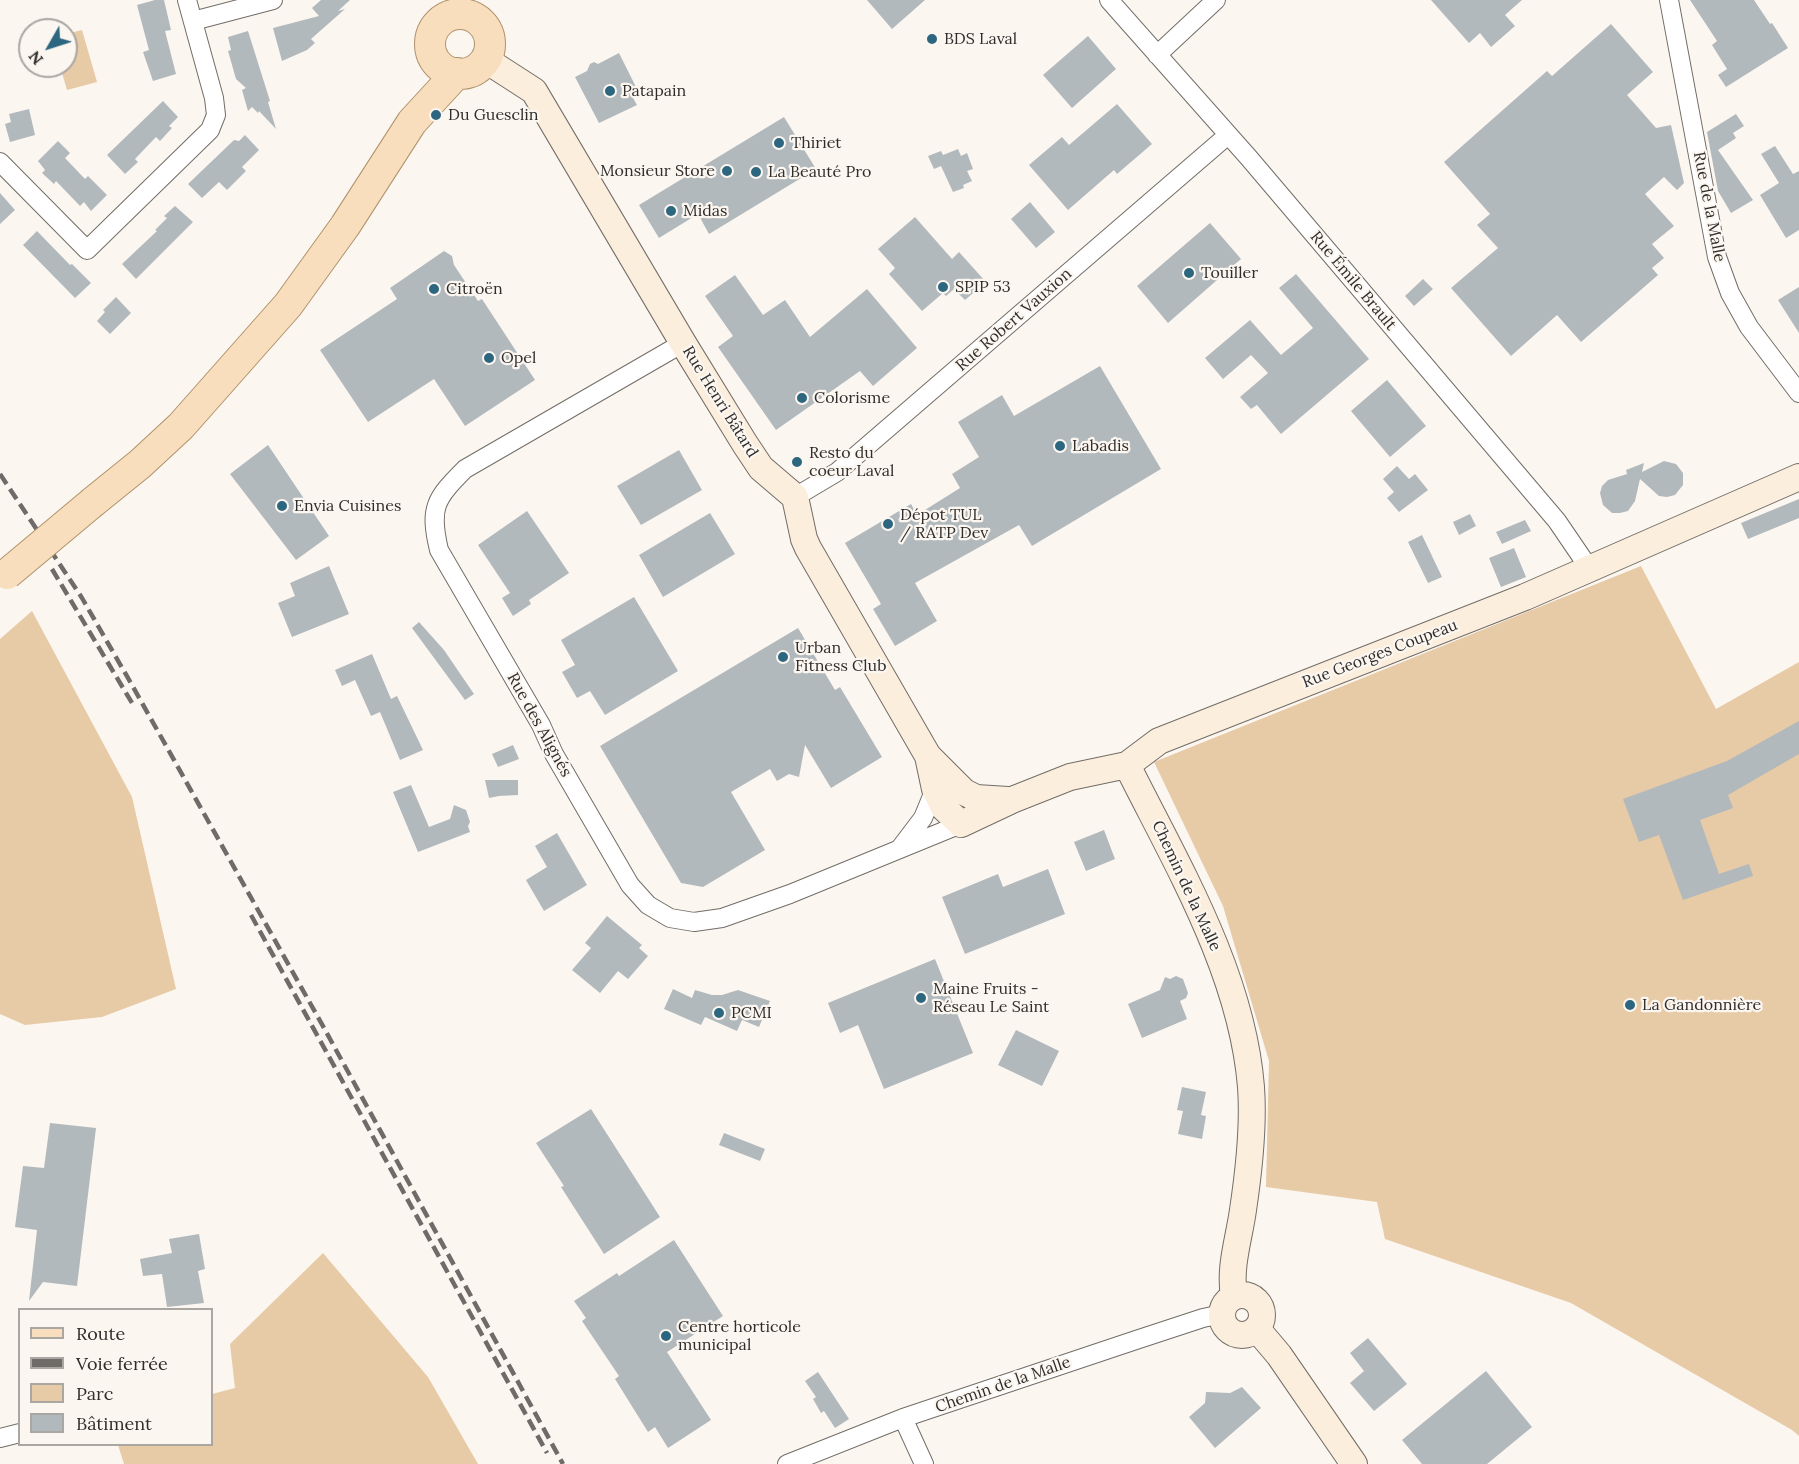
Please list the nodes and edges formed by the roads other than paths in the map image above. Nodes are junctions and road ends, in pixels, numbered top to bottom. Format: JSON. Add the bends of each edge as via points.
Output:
{"nodes":[{"id":1,"x":187,"y":0,"type":"edge"},
{"id":2,"x":273,"y":0,"type":"edge"},
{"id":3,"x":1109,"y":0,"type":"edge"},
{"id":4,"x":1216,"y":0,"type":"edge"},
{"id":5,"x":1669,"y":0,"type":"edge"},
{"id":6,"x":460,"y":7,"type":"edge"},
{"id":7,"x":489,"y":14,"type":"edge"},
{"id":8,"x":193,"y":21,"type":"junction"},
{"id":9,"x":431,"y":46,"type":"junction"},
{"id":10,"x":1157,"y":55,"type":"junction"},
{"id":11,"x":486,"y":60,"type":"junction"},
{"id":12,"x":457,"y":74,"type":"junction"},
{"id":13,"x":412,"y":122,"type":"junction"},
{"id":14,"x":1228,"y":135,"type":"junction"},
{"id":15,"x":0,"y":162,"type":"edge"},
{"id":16,"x":683,"y":343,"type":"junction"},
{"id":17,"x":1799,"y":393,"type":"edge"},
{"id":18,"x":1799,"y":477,"type":"edge"},
{"id":19,"x":795,"y":497,"type":"junction"},
{"id":20,"x":1589,"y":568,"type":"junction"},
{"id":21,"x":4,"y":577,"type":"edge"},
{"id":22,"x":928,"y":756,"type":"junction"},
{"id":23,"x":1127,"y":765,"type":"junction"},
{"id":24,"x":976,"y":798,"type":"junction"},
{"id":25,"x":1012,"y":800,"type":"junction"},
{"id":26,"x":941,"y":810,"type":"junction"},
{"id":27,"x":901,"y":847,"type":"junction"},
{"id":28,"x":1228,"y":1305,"type":"junction"},
{"id":29,"x":903,"y":1418,"type":"junction"},
{"id":30,"x":18,"y":1434,"type":"edge"},
{"id":31,"x":0,"y":1438,"type":"edge"},
{"id":32,"x":787,"y":1464,"type":"edge"},
{"id":33,"x":924,"y":1464,"type":"edge"},
{"id":34,"x":1354,"y":1464,"type":"edge"}],
"edges":[{"from":1,"to":8,"type":"street"},
{"from":2,"to":8,"type":"street"},
{"from":3,"to":10,"type":"street","name":"Rue Émile Brault"},
{"from":4,"to":10,"type":"street"},
{"from":5,"to":17,"type":"street","name":"Rue de la Malle","via":[[1717,257],[1730,293],[1749,327]]},
{"from":6,"to":7,"type":"main road","via":[[471,16]]},
{"from":6,"to":9,"type":"main road","via":[[439,23]]},
{"from":7,"to":11,"type":"main road"},
{"from":8,"to":15,"type":"street","via":[[214,98],[216,115],[210,130],[87,250]]},
{"from":9,"to":12,"type":"main road","via":[[439,64]]},
{"from":9,"to":13,"type":"main road"},
{"from":10,"to":14,"type":"street","name":"Rue Émile Brault"},
{"from":11,"to":12,"type":"main road","via":[[473,71]]},
{"from":11,"to":16,"type":"street","name":"Rue Henri Bâtard","via":[[534,91]]},
{"from":12,"to":13,"type":"main road"},
{"from":13,"to":21,"type":"main road","bridge":true,"via":[[288,305],[181,426]]},
{"from":14,"to":19,"type":"street","name":"Rue Robert Vauxion","via":[[837,472]]},
{"from":14,"to":20,"type":"street","name":"Rue Émile Brault","via":[[1557,521]]},
{"from":16,"to":19,"type":"street","name":"Rue Henri Bâtard","via":[[761,468]]},
{"from":16,"to":27,"type":"street","name":"Rue des Alignés","via":[[465,469],[439,498],[433,526],[439,550],[630,885],[648,905],[670,918],[694,922],[722,918]]},
{"from":18,"to":20,"type":"street","name":"Rue Georges Coupeau"},
{"from":19,"to":22,"type":"street","via":[[808,548]]},
{"from":20,"to":23,"type":"street","name":"Rue Georges Coupeau","via":[[1525,597],[1159,741]]},
{"from":22,"to":24,"type":"street","via":[[955,785]]},
{"from":22,"to":26,"type":"street"},
{"from":23,"to":25,"type":"street","name":"Rue Georges Coupeau","via":[[1070,777]]},
{"from":23,"to":28,"type":"street","name":"Chemin de la Malle","via":[[1209,930],[1243,1035],[1251,1087],[1251,1128]]},
{"from":24,"to":25,"type":"street"},
{"from":24,"to":26,"type":"street","name":"Rue des Alignés"},
{"from":25,"to":26,"type":"street","name":"Rue Georges Coupeau"},
{"from":26,"to":27,"type":"street","name":"Rue des Alignés"},
{"from":26,"to":27,"type":"street"},
{"from":28,"to":29,"type":"street","name":"Chemin de la Malle","via":[[1203,1318]]},
{"from":28,"to":34,"type":"street","via":[[1225,1326],[1234,1334],[1246,1335],[1257,1329]]},
{"from":29,"to":32,"type":"street","name":"Chemin de la Malle"},
{"from":29,"to":33,"type":"street"},
{"from":30,"to":31,"type":"street"}]}
